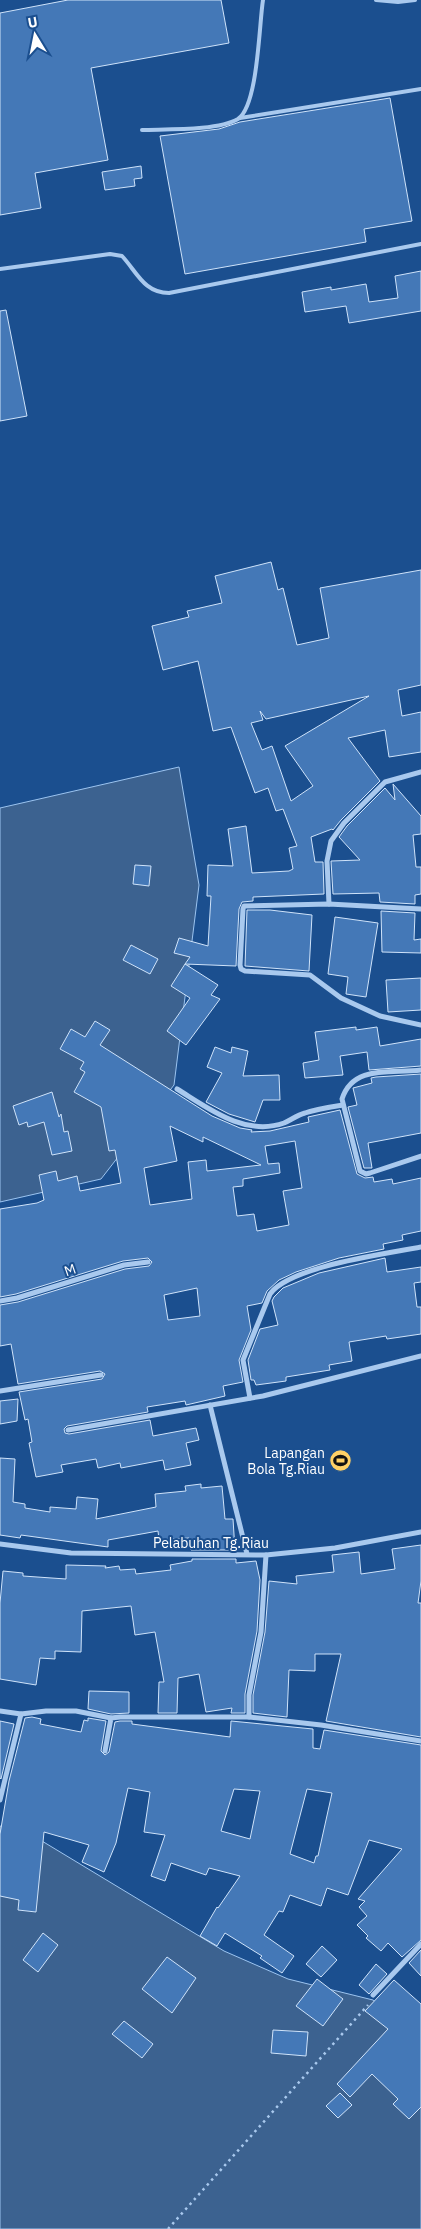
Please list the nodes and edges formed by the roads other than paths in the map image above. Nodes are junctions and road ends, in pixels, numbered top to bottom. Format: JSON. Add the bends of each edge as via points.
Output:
{"nodes":[{"id":1,"x":262,"y":0,"type":"edge"},
{"id":2,"x":376,"y":0,"type":"edge"},
{"id":3,"x":415,"y":0,"type":"edge"},
{"id":4,"x":421,"y":89,"type":"edge"},
{"id":5,"x":240,"y":118,"type":"junction"},
{"id":6,"x":142,"y":130,"type":"dead end"},
{"id":7,"x":421,"y":244,"type":"edge"},
{"id":8,"x":0,"y":268,"type":"edge"},
{"id":9,"x":421,"y":772,"type":"edge"},
{"id":10,"x":329,"y":904,"type":"junction"},
{"id":11,"x":421,"y":910,"type":"edge"},
{"id":12,"x":421,"y":1025,"type":"edge"},
{"id":13,"x":421,"y":1070,"type":"edge"},
{"id":14,"x":176,"y":1089,"type":"dead end"},
{"id":15,"x":343,"y":1105,"type":"junction"},
{"id":16,"x":421,"y":1156,"type":"edge"},
{"id":17,"x":421,"y":1247,"type":"edge"},
{"id":18,"x":148,"y":1262,"type":"dead end"},
{"id":19,"x":0,"y":1301,"type":"edge"},
{"id":20,"x":421,"y":1356,"type":"edge"},
{"id":21,"x":101,"y":1375,"type":"dead end"},
{"id":22,"x":0,"y":1391,"type":"edge"},
{"id":23,"x":250,"y":1398,"type":"junction"},
{"id":24,"x":210,"y":1405,"type":"junction"},
{"id":25,"x":68,"y":1430,"type":"dead end"},
{"id":26,"x":421,"y":1532,"type":"edge"},
{"id":27,"x":0,"y":1544,"type":"edge"},
{"id":28,"x":247,"y":1554,"type":"junction"},
{"id":29,"x":266,"y":1555,"type":"junction"},
{"id":30,"x":0,"y":1711,"type":"edge"},
{"id":31,"x":21,"y":1714,"type":"junction"},
{"id":32,"x":248,"y":1717,"type":"junction"},
{"id":33,"x":111,"y":1718,"type":"junction"},
{"id":34,"x":421,"y":1741,"type":"edge"},
{"id":35,"x":105,"y":1751,"type":"dead end"},
{"id":36,"x":0,"y":1800,"type":"edge"},
{"id":37,"x":421,"y":1944,"type":"edge"},
{"id":38,"x":373,"y":1998,"type":"road end"}],
"edges":[{"from":1,"to":5,"type":"lane","via":[[256,72],[249,103]]},
{"from":2,"to":3,"type":"lane"},
{"from":4,"to":5,"type":"lane"},
{"from":5,"to":6,"type":"lane","via":[[200,127]]},
{"from":7,"to":8,"type":"lane","via":[[170,293],[150,289],[122,256],[110,254]]},
{"from":9,"to":10,"type":"street","via":[[385,782],[344,822],[331,841],[327,861]]},
{"from":10,"to":11,"type":"street"},
{"from":10,"to":12,"type":"street","via":[[243,907],[241,969],[310,975],[342,998],[380,1016]]},
{"from":13,"to":15,"type":"street","via":[[373,1073],[354,1079],[345,1089]]},
{"from":14,"to":15,"type":"street","via":[[238,1123],[260,1127]]},
{"from":15,"to":16,"type":"street","via":[[360,1171],[366,1174]]},
{"from":17,"to":23,"type":"street","via":[[311,1270],[275,1288],[243,1360]]},
{"from":18,"to":19,"type":"street","name":"M","via":[[124,1265]]},
{"from":20,"to":23,"type":"street"},
{"from":21,"to":22,"type":"street"},
{"from":23,"to":24,"type":"street"},
{"from":24,"to":25,"type":"street"},
{"from":24,"to":28,"type":"street"},
{"from":26,"to":29,"type":"street","name":"Pelabuhan Tg.Riau","via":[[335,1548]]},
{"from":27,"to":28,"type":"street","name":"Pelabuhan Tg.Riau","via":[[71,1553]]},
{"from":28,"to":29,"type":"street","name":"Pelabuhan Tg.Riau"},
{"from":29,"to":32,"type":"street","via":[[261,1632]]},
{"from":30,"to":31,"type":"street"},
{"from":31,"to":33,"type":"street","via":[[76,1711]]},
{"from":31,"to":36,"type":"street"},
{"from":32,"to":33,"type":"street"},
{"from":32,"to":34,"type":"street","via":[[321,1724]]},
{"from":33,"to":35,"type":"street"},
{"from":37,"to":38,"type":"street"}]}
